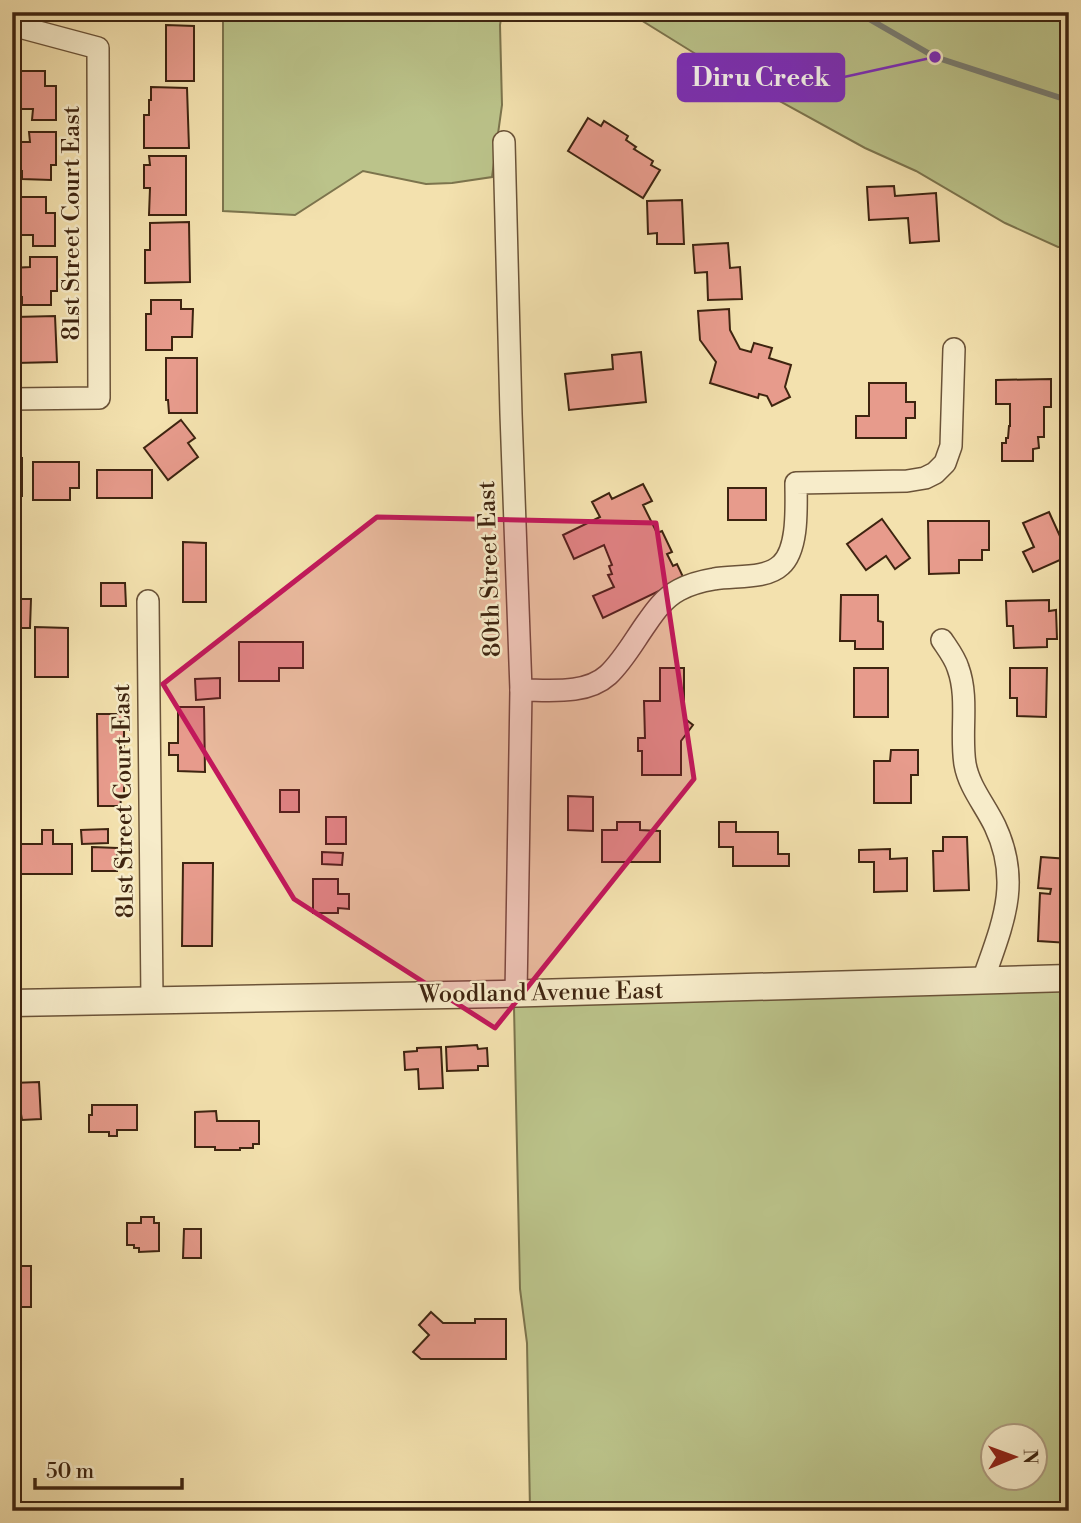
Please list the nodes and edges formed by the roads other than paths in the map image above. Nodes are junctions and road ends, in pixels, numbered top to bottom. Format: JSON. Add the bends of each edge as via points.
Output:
{"nodes":[{"id":1,"x":12,"y":25,"type":"edge"},
{"id":2,"x":505,"y":142,"type":"dead end"},
{"id":3,"x":954,"y":348,"type":"dead end"},
{"id":4,"x":12,"y":399,"type":"edge"},
{"id":5,"x":148,"y":601,"type":"dead end"},
{"id":6,"x":942,"y":640,"type":"dead end"},
{"id":7,"x":521,"y":690,"type":"junction"},
{"id":8,"x":1069,"y":978,"type":"edge"},
{"id":9,"x":983,"y":980,"type":"junction"},
{"id":10,"x":516,"y":994,"type":"junction"},
{"id":11,"x":152,"y":1000,"type":"junction"},
{"id":12,"x":12,"y":1003,"type":"edge"}],
"edges":[{"from":1,"to":4,"type":"street","name":"81st Street Court East","via":[[98,48],[99,398]]},
{"from":2,"to":7,"type":"street","name":"80th Street East"},
{"from":3,"to":7,"type":"street","via":[[951,446],[936,473],[906,481],[796,483],[796,527],[780,565],[757,574],[701,581],[673,593],[654,611],[613,671],[593,685]]},
{"from":5,"to":11,"type":"street","name":"81st Street Court East"},
{"from":6,"to":9,"type":"street","via":[[961,676],[968,775],[1002,840],[1009,870],[1005,918]]},
{"from":7,"to":10,"type":"street","name":"80th Street East"},
{"from":8,"to":9,"type":"street","name":"Woodland Avenue East"},
{"from":9,"to":10,"type":"street","name":"Woodland Avenue East"},
{"from":10,"to":11,"type":"street","name":"Woodland Avenue East"},
{"from":11,"to":12,"type":"street","name":"Woodland Avenue East"}]}
